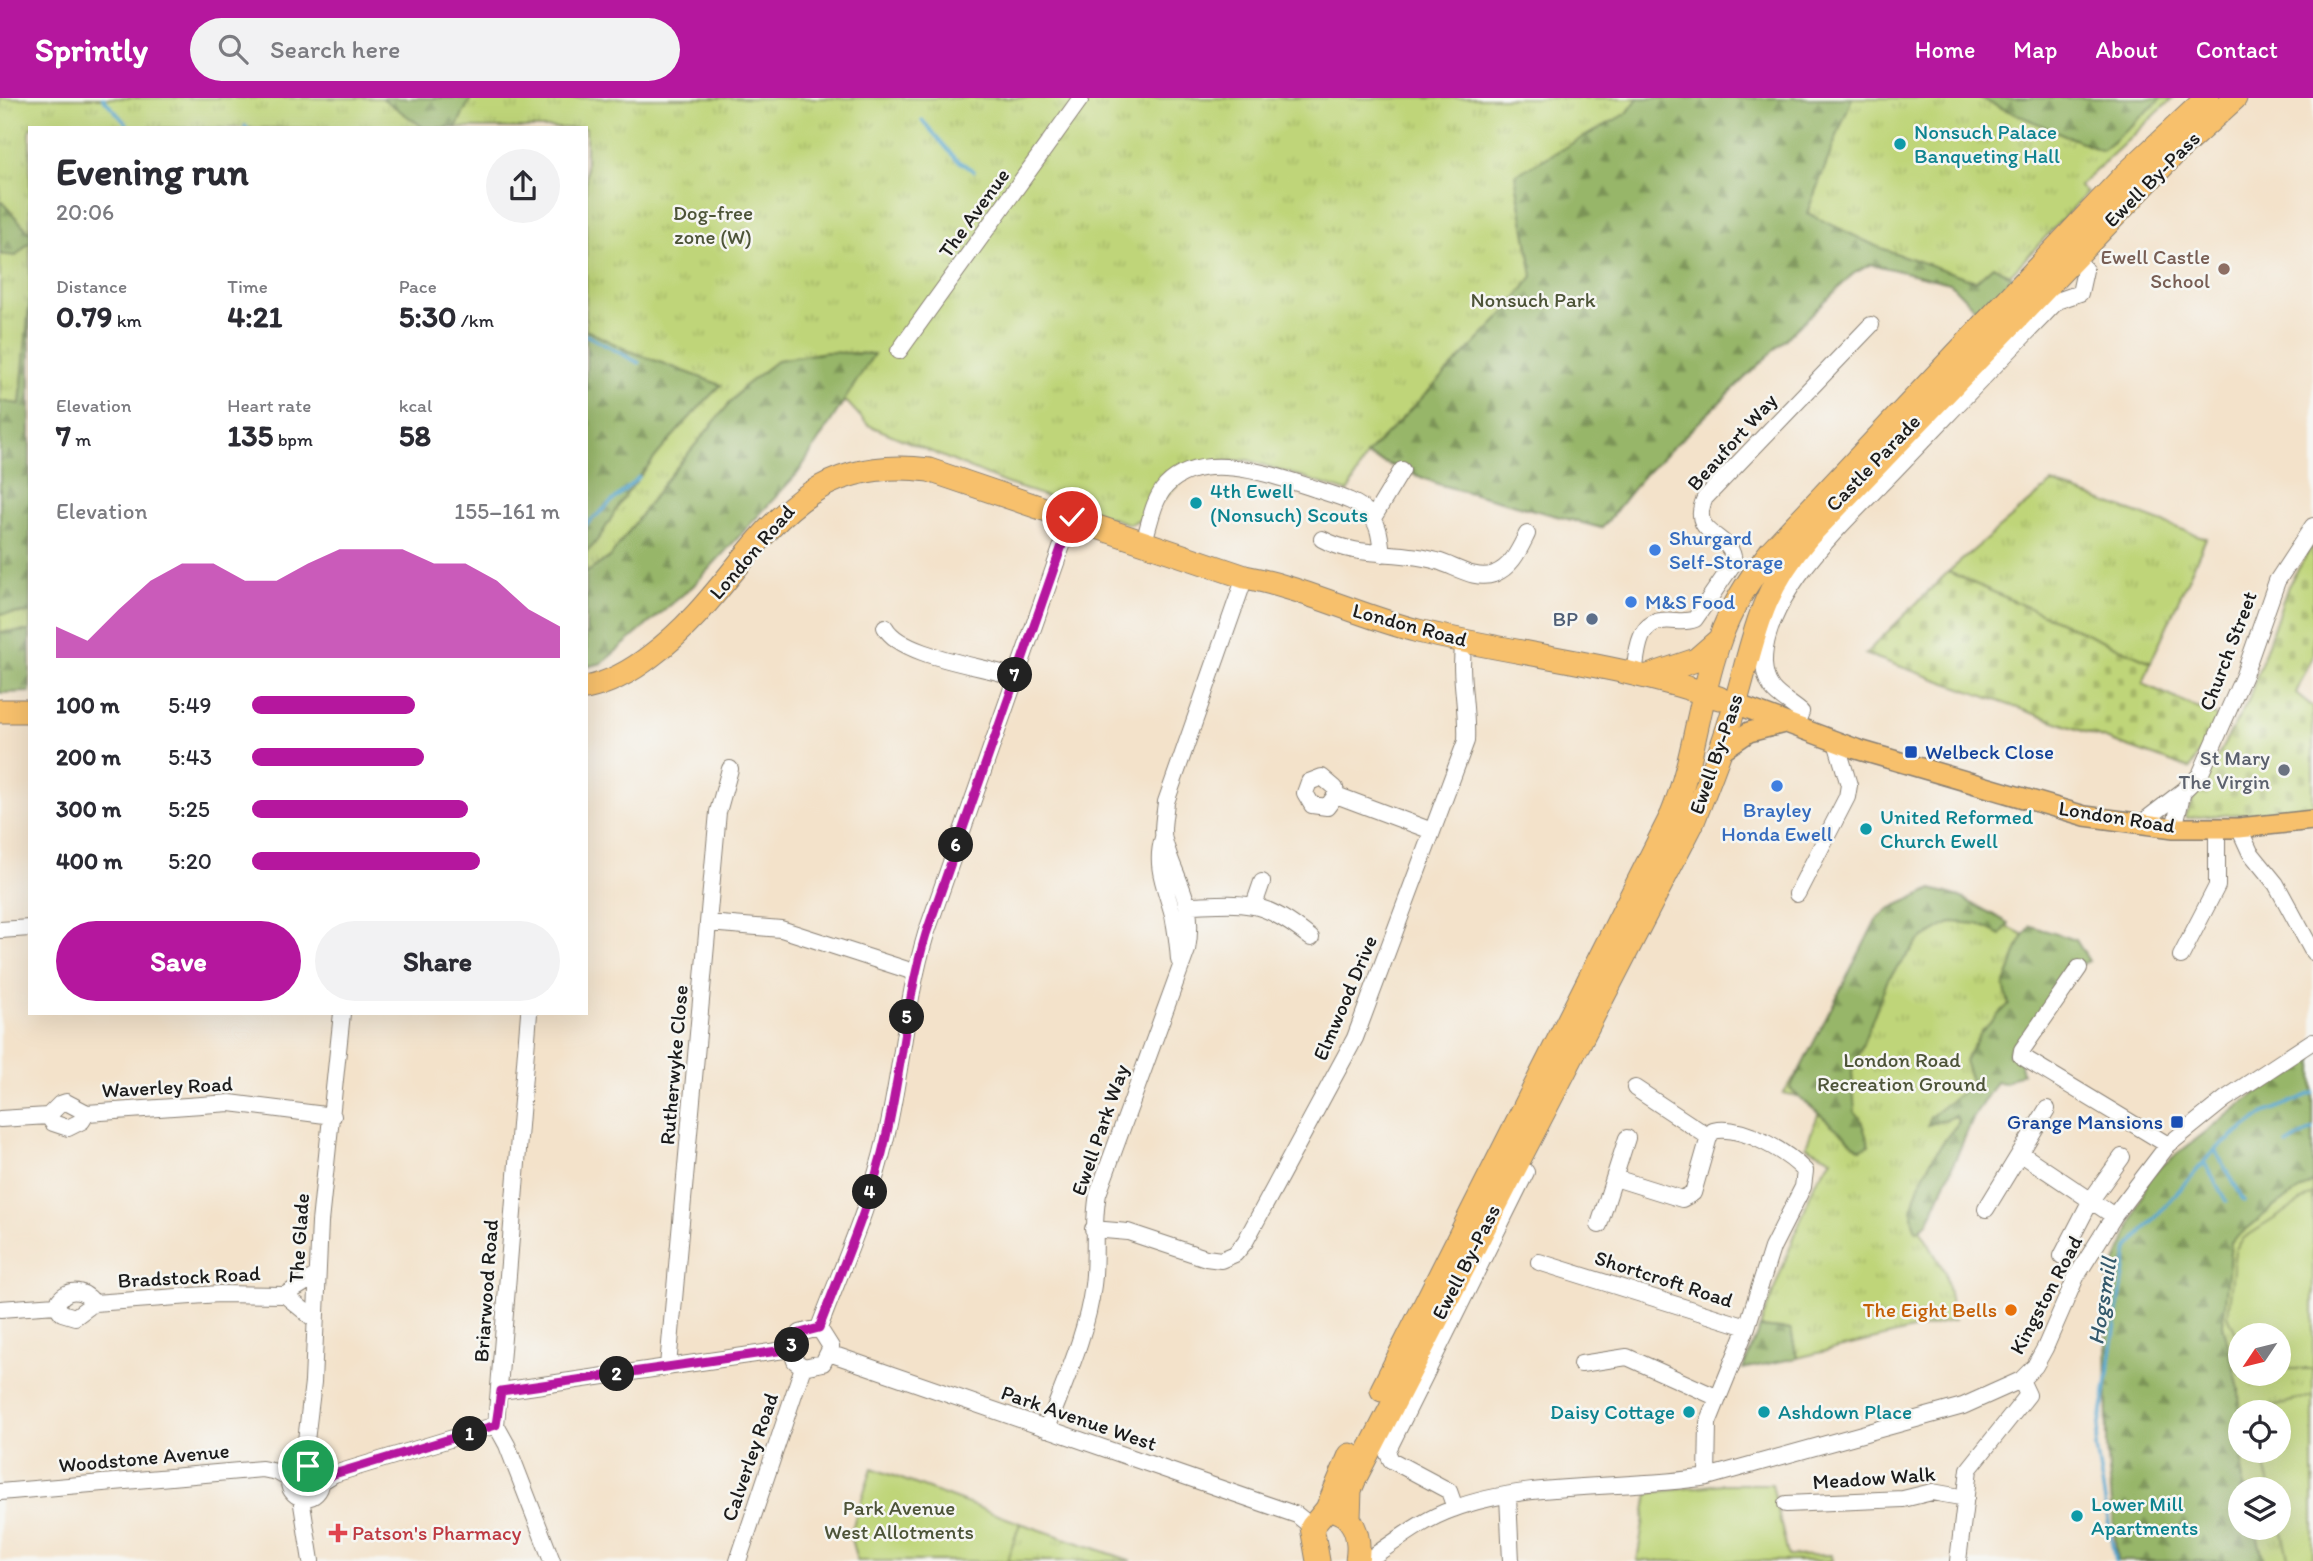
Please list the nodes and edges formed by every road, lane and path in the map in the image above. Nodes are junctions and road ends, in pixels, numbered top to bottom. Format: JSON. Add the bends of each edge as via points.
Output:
{"nodes":[{"id":1,"x":1081,"y":98,"type":"edge"},
{"id":2,"x":2207,"y":98,"type":"edge"},
{"id":3,"x":2235,"y":98,"type":"edge"},
{"id":4,"x":2076,"y":256,"type":"junction"},
{"id":5,"x":1871,"y":325,"type":"dead end"},
{"id":6,"x":899,"y":351,"type":"dead end"},
{"id":7,"x":1402,"y":470,"type":"dead end"},
{"id":8,"x":1848,"y":494,"type":"junction"},
{"id":9,"x":1072,"y":517,"type":"junction"},
{"id":10,"x":1373,"y":518,"type":"junction"},
{"id":11,"x":2313,"y":526,"type":"edge"},
{"id":12,"x":1527,"y":534,"type":"dead end"},
{"id":13,"x":1834,"y":534,"type":"junction"},
{"id":14,"x":1322,"y":539,"type":"dead end"},
{"id":15,"x":1144,"y":541,"type":"junction"},
{"id":16,"x":1382,"y":554,"type":"junction"},
{"id":17,"x":1245,"y":577,"type":"junction"},
{"id":18,"x":1774,"y":584,"type":"junction"},
{"id":19,"x":885,"y":627,"type":"dead end"},
{"id":20,"x":1464,"y":640,"type":"junction"},
{"id":21,"x":1719,"y":640,"type":"junction"},
{"id":22,"x":1640,"y":675,"type":"junction"},
{"id":23,"x":1015,"y":677,"type":"junction"},
{"id":24,"x":588,"y":687,"type":"edge"},
{"id":25,"x":1705,"y":694,"type":"junction"},
{"id":26,"x":1736,"y":704,"type":"junction"},
{"id":27,"x":0,"y":711,"type":"edge"},
{"id":28,"x":28,"y":711,"type":"edge"},
{"id":29,"x":1790,"y":725,"type":"junction"},
{"id":30,"x":1836,"y":742,"type":"junction"},
{"id":31,"x":1721,"y":751,"type":"junction"},
{"id":32,"x":730,"y":769,"type":"dead end"},
{"id":33,"x":1685,"y":783,"type":"junction"},
{"id":34,"x":2183,"y":791,"type":"junction"},
{"id":35,"x":1336,"y":796,"type":"dead end"},
{"id":36,"x":2313,"y":820,"type":"edge"},
{"id":37,"x":2145,"y":825,"type":"junction"},
{"id":38,"x":2174,"y":828,"type":"junction"},
{"id":39,"x":2217,"y":828,"type":"junction"},
{"id":40,"x":2239,"y":828,"type":"junction"},
{"id":41,"x":1432,"y":831,"type":"junction"},
{"id":42,"x":1163,"y":838,"type":"junction"},
{"id":43,"x":1262,"y":882,"type":"dead end"},
{"id":44,"x":1797,"y":894,"type":"dead end"},
{"id":45,"x":1189,"y":905,"type":"junction"},
{"id":46,"x":1254,"y":905,"type":"junction"},
{"id":47,"x":708,"y":923,"type":"junction"},
{"id":48,"x":28,"y":928,"type":"edge"},
{"id":49,"x":0,"y":930,"type":"edge"},
{"id":50,"x":1311,"y":938,"type":"dead end"},
{"id":51,"x":2313,"y":952,"type":"edge"},
{"id":52,"x":2182,"y":956,"type":"dead end"},
{"id":53,"x":2079,"y":968,"type":"dead end"},
{"id":54,"x":1180,"y":969,"type":"junction"},
{"id":55,"x":915,"y":972,"type":"junction"},
{"id":56,"x":342,"y":1015,"type":"edge"},
{"id":57,"x":529,"y":1015,"type":"edge"},
{"id":58,"x":2313,"y":1041,"type":"edge"},
{"id":59,"x":1635,"y":1088,"type":"dead end"},
{"id":60,"x":2047,"y":1108,"type":"dead end"},
{"id":61,"x":87,"y":1113,"type":"junction"},
{"id":62,"x":333,"y":1115,"type":"junction"},
{"id":63,"x":48,"y":1116,"type":"junction"},
{"id":64,"x":0,"y":1119,"type":"edge"},
{"id":65,"x":1709,"y":1137,"type":"junction"},
{"id":66,"x":1627,"y":1138,"type":"dead end"},
{"id":67,"x":2168,"y":1145,"type":"junction"},
{"id":68,"x":2020,"y":1153,"type":"junction"},
{"id":69,"x":2122,"y":1157,"type":"dead end"},
{"id":70,"x":1525,"y":1172,"type":"dead end"},
{"id":71,"x":1615,"y":1178,"type":"junction"},
{"id":72,"x":2091,"y":1200,"type":"junction"},
{"id":73,"x":1986,"y":1209,"type":"dead end"},
{"id":74,"x":2114,"y":1216,"type":"junction"},
{"id":75,"x":1599,"y":1224,"type":"dead end"},
{"id":76,"x":1093,"y":1229,"type":"junction"},
{"id":77,"x":2062,"y":1256,"type":"dead end"},
{"id":78,"x":1539,"y":1262,"type":"dead end"},
{"id":79,"x":317,"y":1275,"type":"junction"},
{"id":80,"x":285,"y":1295,"type":"junction"},
{"id":81,"x":94,"y":1303,"type":"junction"},
{"id":82,"x":56,"y":1305,"type":"junction"},
{"id":83,"x":0,"y":1309,"type":"edge"},
{"id":84,"x":314,"y":1319,"type":"junction"},
{"id":85,"x":1747,"y":1327,"type":"junction"},
{"id":86,"x":819,"y":1328,"type":"junction"},
{"id":87,"x":791,"y":1349,"type":"junction"},
{"id":88,"x":829,"y":1353,"type":"junction"},
{"id":89,"x":1581,"y":1364,"type":"dead end"},
{"id":90,"x":668,"y":1366,"type":"junction"},
{"id":91,"x":803,"y":1367,"type":"junction"},
{"id":92,"x":2021,"y":1380,"type":"junction"},
{"id":93,"x":501,"y":1391,"type":"junction"},
{"id":94,"x":1716,"y":1397,"type":"junction"},
{"id":95,"x":496,"y":1425,"type":"junction"},
{"id":96,"x":1047,"y":1429,"type":"junction"},
{"id":97,"x":303,"y":1466,"type":"junction"},
{"id":98,"x":1707,"y":1478,"type":"junction"},
{"id":99,"x":289,"y":1479,"type":"junction"},
{"id":100,"x":321,"y":1482,"type":"junction"},
{"id":101,"x":0,"y":1492,"type":"edge"},
{"id":102,"x":1508,"y":1496,"type":"junction"},
{"id":103,"x":301,"y":1498,"type":"junction"},
{"id":104,"x":1966,"y":1498,"type":"junction"},
{"id":105,"x":1786,"y":1504,"type":"dead end"},
{"id":106,"x":1455,"y":1508,"type":"junction"},
{"id":107,"x":1327,"y":1509,"type":"junction"},
{"id":108,"x":1352,"y":1524,"type":"junction"},
{"id":109,"x":1312,"y":1527,"type":"junction"},
{"id":110,"x":1389,"y":1546,"type":"junction"},
{"id":111,"x":311,"y":1561,"type":"edge"},
{"id":112,"x":552,"y":1561,"type":"edge"},
{"id":113,"x":738,"y":1561,"type":"edge"},
{"id":114,"x":1318,"y":1561,"type":"edge"},
{"id":115,"x":1357,"y":1561,"type":"edge"},
{"id":116,"x":1366,"y":1561,"type":"edge"},
{"id":117,"x":1511,"y":1561,"type":"edge"},
{"id":118,"x":1958,"y":1561,"type":"edge"}],
"edges":[{"from":1,"to":6,"type":"street","name":"The Avenue"},
{"from":2,"to":21,"type":"highway","name":"Ewell By-Pass","via":[[2125,176],[1771,551],[1743,591]]},
{"from":3,"to":4,"type":"highway","name":"Ewell By-Pass"},
{"from":4,"to":8,"type":"highway","name":"Ewell By-Pass"},
{"from":4,"to":13,"type":"street","name":"Castle Parade","via":[[2085,270],[2080,293],[2057,301]]},
{"from":5,"to":22,"type":"street","name":"Beaufort Way","via":[[1704,498],[1702,524],[1730,550],[1733,564],[1695,619],[1660,621],[1646,629],[1639,642]]},
{"from":7,"to":10,"type":"street"},
{"from":8,"to":13,"type":"street"},
{"from":8,"to":18,"type":"highway","name":"Ewell By-Pass","via":[[1792,555]]},
{"from":9,"to":15,"type":"highway","name":"London Road"},
{"from":9,"to":23,"type":"street"},
{"from":9,"to":24,"type":"highway","name":"London Road","via":[[929,470],[885,468],[838,478],[805,494],[780,516],[673,640],[616,678]]},
{"from":10,"to":15,"type":"street","via":[[1357,504],[1262,472],[1208,468],[1182,475],[1166,486],[1155,503]]},
{"from":10,"to":16,"type":"street"},
{"from":11,"to":34,"type":"street","name":"Church Street","via":[[2277,581],[2244,675],[2200,775]]},
{"from":12,"to":16,"type":"street","via":[[1505,568],[1491,575],[1475,575],[1407,554]]},
{"from":13,"to":29,"type":"street","name":"Castle Parade","via":[[1790,589],[1765,649],[1764,666],[1773,690],[1801,712]]},
{"from":14,"to":16,"type":"street","via":[[1356,553]]},
{"from":15,"to":17,"type":"highway","name":"London Road"},
{"from":17,"to":20,"type":"highway","name":"London Road","via":[[1282,584],[1364,615]]},
{"from":17,"to":42,"type":"street","name":"Ewell Park Way","via":[[1166,802]]},
{"from":18,"to":25,"type":"highway","via":[[1746,618],[1723,689]]},
{"from":18,"to":26,"type":"highway","name":"Ewell By-Pass","via":[[1754,629]]},
{"from":19,"to":23,"type":"street","via":[[890,637],[934,655]]},
{"from":20,"to":22,"type":"highway","name":"London Road"},
{"from":20,"to":41,"type":"street","name":"Elmwood Drive","via":[[1466,741]]},
{"from":21,"to":22,"type":"highway","via":[[1696,660]]},
{"from":21,"to":25,"type":"highway","name":"Ewell By-Pass"},
{"from":22,"to":25,"type":"highway","name":"London Road"},
{"from":23,"to":55,"type":"street"},
{"from":25,"to":26,"type":"highway","name":"London Road"},
{"from":25,"to":33,"type":"highway","name":"Ewell By-Pass"},
{"from":26,"to":29,"type":"main road","name":"London Road"},
{"from":26,"to":31,"type":"highway","name":"Ewell By-Pass"},
{"from":26,"to":33,"type":"highway","via":[[1721,710],[1702,763]]},
{"from":27,"to":28,"type":"highway"},
{"from":29,"to":30,"type":"main road","name":"London Road"},
{"from":29,"to":31,"type":"main road","via":[[1749,732]]},
{"from":30,"to":37,"type":"main road","name":"London Road","via":[[2085,816]]},
{"from":30,"to":44,"type":"street","via":[[1849,785],[1847,797]]},
{"from":31,"to":108,"type":"highway","name":"Ewell By-Pass","via":[[1692,824],[1356,1476],[1350,1490]]},
{"from":32,"to":47,"type":"street","name":"Rutherwyke Close","via":[[718,812]]},
{"from":33,"to":107,"type":"highway","name":"Ewell By-Pass","via":[[1332,1490]]},
{"from":34,"to":37,"type":"street","name":"Church Street"},
{"from":34,"to":38,"type":"street","name":"Church Street"},
{"from":35,"to":41,"type":"street"},
{"from":36,"to":40,"type":"main road","name":"London Road"},
{"from":37,"to":38,"type":"main road","name":"London Road"},
{"from":38,"to":39,"type":"main road","name":"London Road"},
{"from":39,"to":40,"type":"main road","name":"London Road"},
{"from":39,"to":52,"type":"street","via":[[2217,886]]},
{"from":40,"to":51,"type":"street"},
{"from":41,"to":76,"type":"street","name":"Elmwood Drive","via":[[1355,1038],[1235,1254],[1221,1260],[1206,1258],[1128,1232]]},
{"from":42,"to":45,"type":"street","name":"Ewell Park Way"},
{"from":42,"to":54,"type":"street","name":"Ewell Park Way","via":[[1158,851],[1160,873],[1177,933]]},
{"from":43,"to":46,"type":"street"},
{"from":45,"to":46,"type":"street"},
{"from":45,"to":54,"type":"street","name":"Ewell Park Way","via":[[1190,932]]},
{"from":46,"to":50,"type":"street","via":[[1280,915]]},
{"from":47,"to":55,"type":"street","via":[[781,929]]},
{"from":47,"to":90,"type":"street","name":"Rutherwyke Close"},
{"from":48,"to":49,"type":"street"},
{"from":53,"to":67,"type":"street","via":[[2021,1056]]},
{"from":54,"to":76,"type":"street","name":"Ewell Park Way","via":[[1098,1194]]},
{"from":55,"to":86,"type":"street","via":[[886,1138]]},
{"from":56,"to":62,"type":"street","name":"The Glade"},
{"from":57,"to":93,"type":"street","name":"Briarwood Road"},
{"from":58,"to":67,"type":"street","name":"Kingston Road","via":[[2225,1099]]},
{"from":59,"to":65,"type":"street"},
{"from":60,"to":68,"type":"street"},
{"from":61,"to":62,"type":"street","name":"Waverley Road","via":[[230,1103]]},
{"from":61,"to":63,"type":"street","name":"Waverley Road","via":[[66,1102]]},
{"from":61,"to":63,"type":"street","name":"Waverley Road","via":[[68,1128]]},
{"from":62,"to":79,"type":"street","name":"The Glade"},
{"from":63,"to":64,"type":"street","name":"Waverley Road"},
{"from":65,"to":71,"type":"street","via":[[1693,1194],[1682,1199]]},
{"from":65,"to":85,"type":"street","via":[[1721,1129],[1754,1137],[1805,1171],[1803,1187],[1772,1248]]},
{"from":66,"to":71,"type":"street"},
{"from":67,"to":74,"type":"street","name":"Kingston Road"},
{"from":68,"to":72,"type":"street"},
{"from":68,"to":73,"type":"street"},
{"from":69,"to":72,"type":"street"},
{"from":70,"to":106,"type":"street","via":[[1387,1452],[1391,1460],[1449,1491]]},
{"from":71,"to":75,"type":"street"},
{"from":72,"to":74,"type":"street"},
{"from":72,"to":77,"type":"street"},
{"from":74,"to":92,"type":"street","name":"Kingston Road","via":[[2076,1277],[2035,1366]]},
{"from":76,"to":96,"type":"street","name":"Ewell Park Way","via":[[1089,1307]]},
{"from":78,"to":85,"type":"street","name":"Shortcroft Road"},
{"from":79,"to":80,"type":"street","name":"Bradstock Road"},
{"from":79,"to":84,"type":"street","name":"The Glade"},
{"from":80,"to":81,"type":"street","name":"Bradstock Road","via":[[219,1294]]},
{"from":80,"to":84,"type":"street","name":"Bradstock Road"},
{"from":81,"to":82,"type":"street","name":"Bradstock Road","via":[[75,1317],[62,1313]]},
{"from":81,"to":82,"type":"street","name":"Bradstock Road","via":[[76,1291],[63,1295]]},
{"from":82,"to":83,"type":"street","name":"Bradstock Road"},
{"from":84,"to":97,"type":"street","name":"The Glade","via":[[313,1382]]},
{"from":85,"to":94,"type":"street","name":"Shortcroft Road"},
{"from":86,"to":87,"type":"street","via":[[800,1333]]},
{"from":86,"to":88,"type":"street","via":[[831,1347]]},
{"from":87,"to":90,"type":"street"},
{"from":87,"to":91,"type":"street","via":[[794,1361]]},
{"from":88,"to":91,"type":"street","via":[[823,1363]]},
{"from":88,"to":96,"type":"street","name":"Park Avenue West"},
{"from":89,"to":94,"type":"street","via":[[1626,1357]]},
{"from":90,"to":93,"type":"street"},
{"from":91,"to":113,"type":"street","name":"Calverley Road"},
{"from":92,"to":98,"type":"street","name":"Kingston Road","via":[[1964,1406]]},
{"from":92,"to":104,"type":"street","name":"Meadow Walk","via":[[2028,1395],[1969,1469]]},
{"from":93,"to":95,"type":"street","name":"Briarwood Road"},
{"from":94,"to":98,"type":"street","name":"Shortcroft Road","via":[[1708,1423]]},
{"from":95,"to":100,"type":"street","via":[[334,1474]]},
{"from":95,"to":112,"type":"street"},
{"from":96,"to":109,"type":"street","name":"Park Avenue West","via":[[1297,1515]]},
{"from":97,"to":99,"type":"street"},
{"from":97,"to":100,"type":"street","via":[[313,1468]]},
{"from":98,"to":102,"type":"street","name":"Kingston Road"},
{"from":99,"to":101,"type":"street","name":"Woodstone Avenue","via":[[262,1469]]},
{"from":99,"to":103,"type":"street","via":[[290,1489]]},
{"from":100,"to":103,"type":"street","via":[[315,1494]]},
{"from":102,"to":106,"type":"street","name":"Kingston Road"},
{"from":102,"to":117,"type":"street"},
{"from":103,"to":111,"type":"street"},
{"from":104,"to":105,"type":"street","name":"Meadow Walk","via":[[1932,1492],[1903,1499]]},
{"from":104,"to":118,"type":"street","name":"Meadow Walk"},
{"from":106,"to":110,"type":"street","name":"Kingston Road"},
{"from":107,"to":108,"type":"highway","via":[[1337,1510]]},
{"from":107,"to":109,"type":"highway","name":"Ewell By-Pass"},
{"from":108,"to":110,"type":"street","via":[[1372,1543]]},
{"from":108,"to":115,"type":"highway","name":"Ewell By-Pass"},
{"from":109,"to":114,"type":"highway"},
{"from":110,"to":116,"type":"street","name":"Kingston Road"}]}
